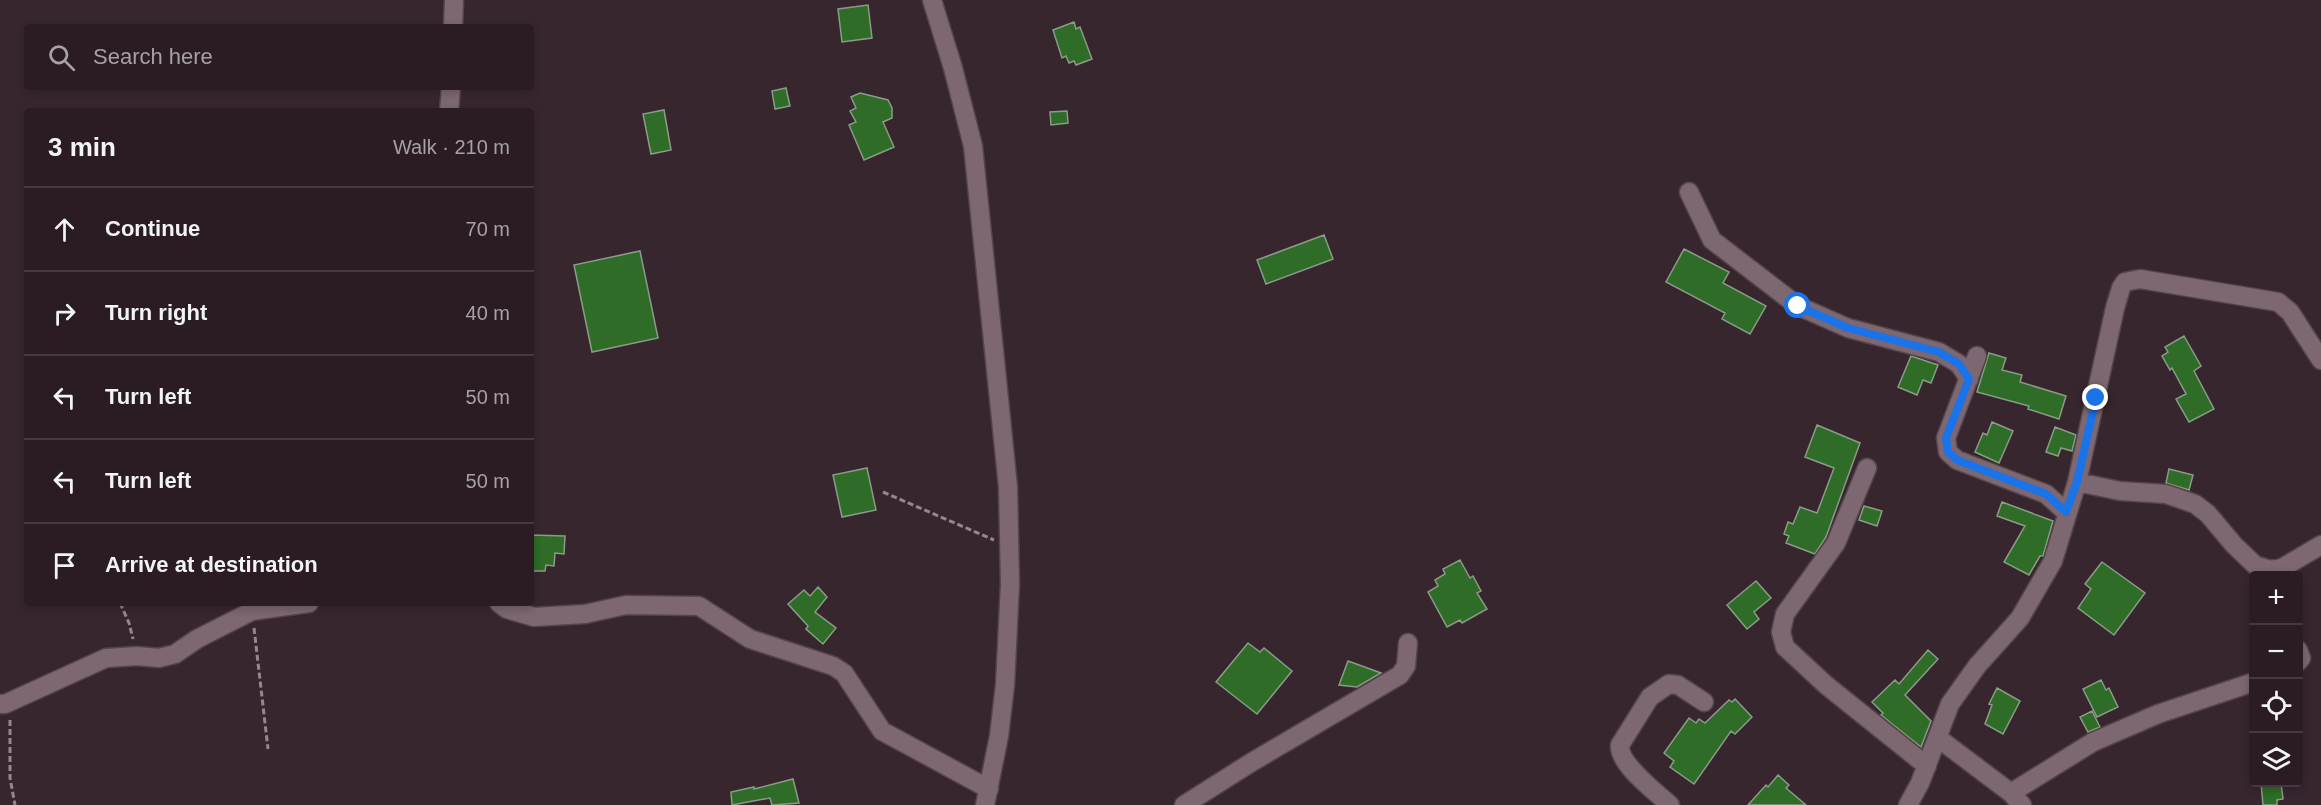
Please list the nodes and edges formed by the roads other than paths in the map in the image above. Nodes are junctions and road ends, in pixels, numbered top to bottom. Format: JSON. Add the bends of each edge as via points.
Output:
{"nodes":[{"id":1,"x":454,"y":0,"type":"edge"},
{"id":2,"x":932,"y":0,"type":"edge"},
{"id":3,"x":453,"y":24,"type":"edge"},
{"id":4,"x":451,"y":90,"type":"edge"},
{"id":5,"x":449,"y":108,"type":"edge"},
{"id":6,"x":1689,"y":192,"type":"dead end"},
{"id":7,"x":1977,"y":356,"type":"dead end"},
{"id":8,"x":2321,"y":360,"type":"edge"},
{"id":9,"x":1969,"y":379,"type":"junction"},
{"id":10,"x":1867,"y":468,"type":"dead end"},
{"id":11,"x":2077,"y":482,"type":"junction"},
{"id":12,"x":2066,"y":512,"type":"junction"},
{"id":13,"x":2321,"y":545,"type":"edge"},
{"id":14,"x":2266,"y":571,"type":"edge"},
{"id":15,"x":2275,"y":571,"type":"edge"},
{"id":16,"x":288,"y":606,"type":"edge"},
{"id":17,"x":503,"y":606,"type":"edge"},
{"id":18,"x":1408,"y":643,"type":"dead end"},
{"id":19,"x":2249,"y":683,"type":"edge"},
{"id":20,"x":1704,"y":702,"type":"dead end"},
{"id":21,"x":3,"y":704,"type":"edge"},
{"id":22,"x":1938,"y":738,"type":"junction"},
{"id":23,"x":1927,"y":766,"type":"junction"},
{"id":24,"x":987,"y":797,"type":"edge"},
{"id":25,"x":2016,"y":799,"type":"edge"},
{"id":26,"x":1184,"y":805,"type":"edge"},
{"id":27,"x":1670,"y":805,"type":"edge"},
{"id":28,"x":1908,"y":805,"type":"edge"}],
"edges":[{"from":1,"to":3,"type":"street"},
{"from":2,"to":24,"type":"street","via":[[973,146],[1008,487],[1005,685]]},
{"from":4,"to":5,"type":"street"},
{"from":6,"to":9,"type":"street","via":[[1712,240],[1798,306],[1848,328],[1939,352],[1959,364]]},
{"from":7,"to":9,"type":"street"},
{"from":8,"to":11,"type":"street","via":[[2290,312],[2278,302],[2140,279],[2126,282],[2115,308]]},
{"from":9,"to":12,"type":"street","via":[[1946,438],[1948,452],[1957,460],[2046,494]]},
{"from":10,"to":23,"type":"street","via":[[1836,543],[1785,614],[1781,632],[1785,646],[1826,685]]},
{"from":11,"to":12,"type":"street"},
{"from":11,"to":14,"type":"street","via":[[2120,491],[2166,494],[2195,504],[2255,566]]},
{"from":12,"to":22,"type":"street","via":[[2054,561],[2020,618],[1977,666],[1950,704]]},
{"from":13,"to":15,"type":"street"},
{"from":16,"to":21,"type":"street","via":[[252,611],[175,654],[159,658],[106,658]]},
{"from":17,"to":24,"type":"street","via":[[534,617],[585,614],[627,605],[699,606],[750,639],[844,673],[882,731]]},
{"from":18,"to":26,"type":"street","via":[[1406,666],[1400,675]]},
{"from":19,"to":25,"type":"street","via":[[2158,714],[2093,742]]},
{"from":20,"to":27,"type":"street","via":[[1670,684],[1650,697],[1620,745],[1619,752],[1626,763]]},
{"from":22,"to":23,"type":"street"},
{"from":22,"to":25,"type":"street"},
{"from":23,"to":28,"type":"street"}]}
